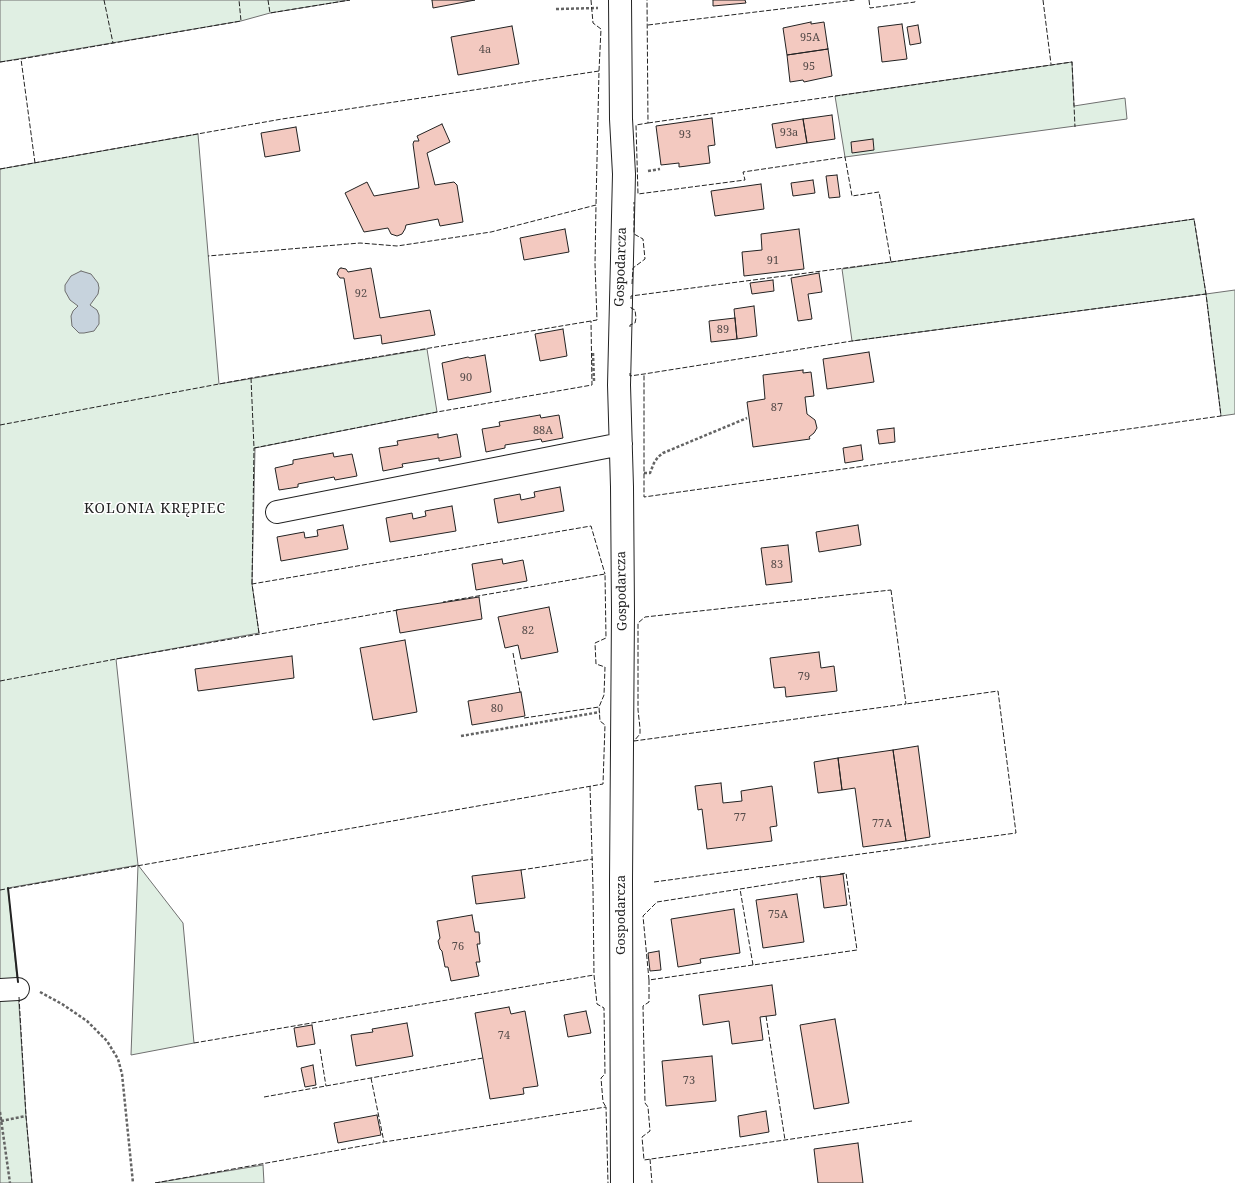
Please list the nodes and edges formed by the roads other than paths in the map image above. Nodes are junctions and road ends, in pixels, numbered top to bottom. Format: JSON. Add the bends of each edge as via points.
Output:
{"nodes":[{"id":1,"x":620,"y":3,"type":"edge"},
{"id":2,"x":621,"y":444,"type":"junction"},
{"id":3,"x":277,"y":512,"type":"dead end"},
{"id":4,"x":622,"y":1183,"type":"edge"}],
"edges":[{"from":1,"to":2,"type":"street","name":"Gospodarcza","via":[[624,174],[619,386]]},
{"from":2,"to":3,"type":"street"},
{"from":2,"to":4,"type":"street","name":"Gospodarcza"}]}
